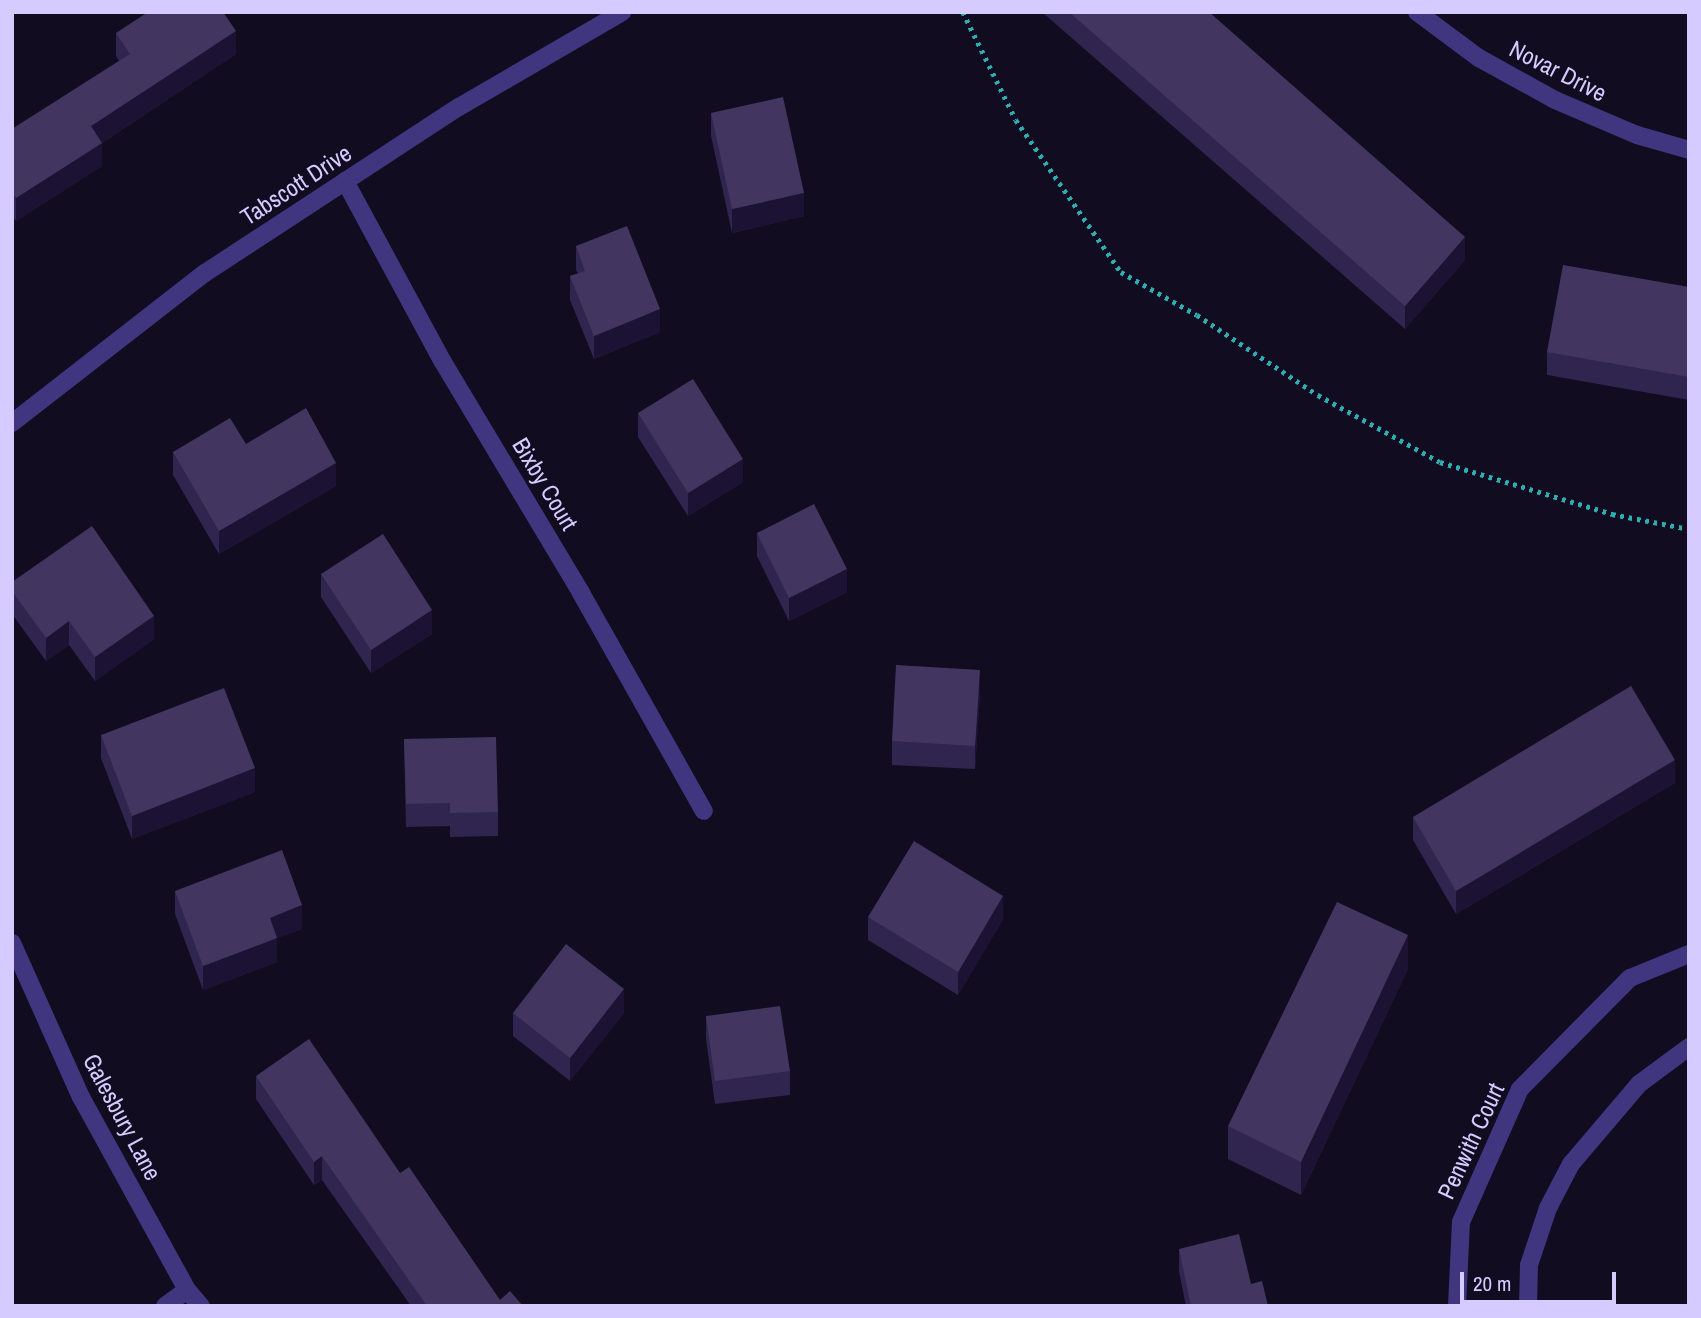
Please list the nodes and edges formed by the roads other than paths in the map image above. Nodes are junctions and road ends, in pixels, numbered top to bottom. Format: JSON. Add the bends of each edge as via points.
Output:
{"nodes":[{"id":1,"x":622,"y":12,"type":"edge"},
{"id":2,"x":1417,"y":12,"type":"edge"},
{"id":3,"x":602,"y":17,"type":"edge"},
{"id":4,"x":1689,"y":150,"type":"edge"},
{"id":5,"x":345,"y":181,"type":"junction"},
{"id":6,"x":12,"y":423,"type":"edge"},
{"id":7,"x":704,"y":811,"type":"dead end"},
{"id":8,"x":12,"y":943,"type":"edge"},
{"id":9,"x":1689,"y":954,"type":"edge"},
{"id":10,"x":1689,"y":1047,"type":"edge"},
{"id":11,"x":187,"y":1290,"type":"junction"},
{"id":12,"x":165,"y":1306,"type":"edge"},
{"id":13,"x":201,"y":1306,"type":"edge"},
{"id":14,"x":1457,"y":1306,"type":"edge"},
{"id":15,"x":1528,"y":1306,"type":"edge"}],
"edges":[{"from":1,"to":3,"type":"street","name":"Tabscott Drive"},
{"from":2,"to":4,"type":"street","name":"Novar Drive","via":[[1479,58],[1546,96],[1609,124]]},
{"from":3,"to":5,"type":"street","name":"Tabscott Drive"},
{"from":5,"to":6,"type":"street","name":"Tabscott Drive","via":[[205,273]]},
{"from":5,"to":7,"type":"street","name":"Bixby Court","via":[[443,362]]},
{"from":8,"to":11,"type":"street","name":"Galesbury Lane","via":[[81,1097]]},
{"from":9,"to":14,"type":"street","name":"Penwith Court","via":[[1630,978],[1520,1089],[1461,1222]]},
{"from":10,"to":15,"type":"street","via":[[1639,1084],[1571,1164],[1548,1208],[1529,1265]]},
{"from":11,"to":12,"type":"street"},
{"from":11,"to":13,"type":"street","name":"Galesbury Lane"}]}
